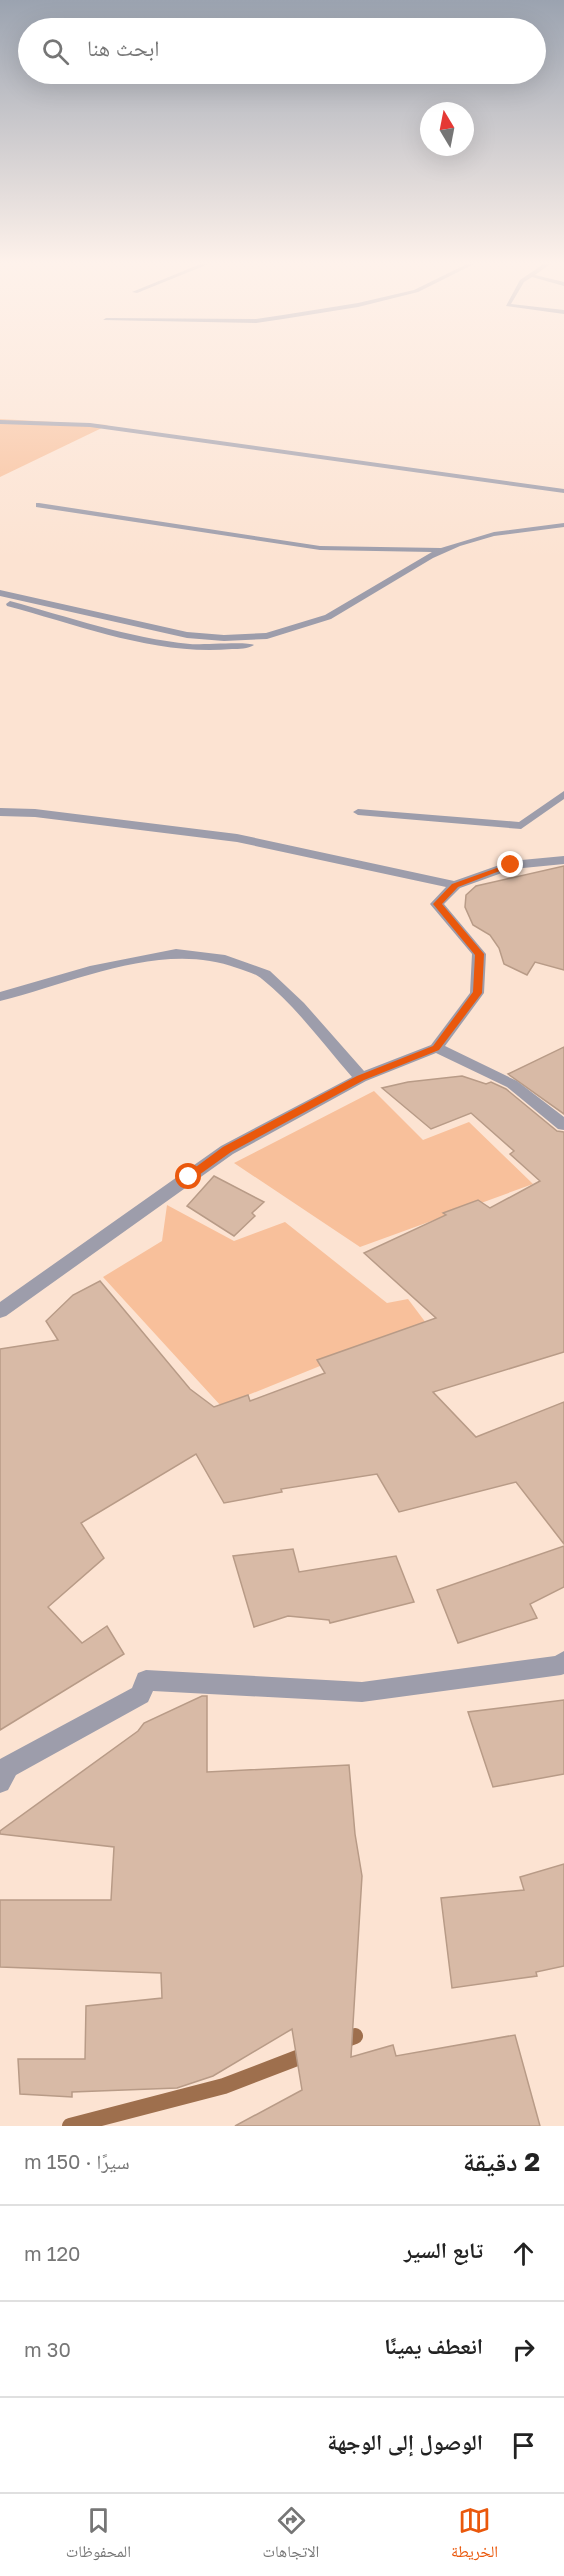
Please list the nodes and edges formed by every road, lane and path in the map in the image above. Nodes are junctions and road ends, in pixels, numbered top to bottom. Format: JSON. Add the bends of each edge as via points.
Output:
{"nodes":[{"id":1,"x":0,"y":422,"type":"edge"},
{"id":2,"x":564,"y":491,"type":"edge"},
{"id":3,"x":39,"y":505,"type":"dead end"},
{"id":4,"x":564,"y":525,"type":"edge"},
{"id":5,"x":441,"y":550,"type":"junction"},
{"id":6,"x":0,"y":593,"type":"edge"},
{"id":7,"x":0,"y":602,"type":"edge"},
{"id":8,"x":139,"y":624,"type":"junction"},
{"id":9,"x":125,"y":633,"type":"junction"},
{"id":10,"x":267,"y":636,"type":"junction"},
{"id":11,"x":564,"y":794,"type":"edge"},
{"id":12,"x":0,"y":812,"type":"edge"},
{"id":13,"x":358,"y":812,"type":"dead end"},
{"id":14,"x":564,"y":860,"type":"edge"},
{"id":15,"x":455,"y":885,"type":"junction"},
{"id":16,"x":0,"y":997,"type":"edge"},
{"id":17,"x":436,"y":1048,"type":"junction"},
{"id":18,"x":361,"y":1078,"type":"junction"},
{"id":19,"x":564,"y":1125,"type":"edge"},
{"id":20,"x":0,"y":1311,"type":"edge"},
{"id":21,"x":564,"y":1661,"type":"edge"},
{"id":22,"x":0,"y":1782,"type":"edge"}],
"edges":[{"from":1,"to":2,"type":"street","via":[[101,426]]},
{"from":3,"to":5,"type":"lane","via":[[320,548]]},
{"from":4,"to":5,"type":"lane","via":[[494,534]]},
{"from":5,"to":10,"type":"lane","via":[[341,611]]},
{"from":6,"to":8,"type":"lane"},
{"from":7,"to":9,"type":"lane"},
{"from":8,"to":9,"type":"lane"},
{"from":8,"to":10,"type":"lane","via":[[199,636]]},
{"from":9,"to":10,"type":"lane","via":[[201,648],[252,645]]},
{"from":11,"to":13,"type":"lane","via":[[521,826]]},
{"from":12,"to":15,"type":"street","via":[[237,838]]},
{"from":14,"to":15,"type":"street","via":[[511,865]]},
{"from":15,"to":17,"type":"street","via":[[437,904],[480,954],[477,993]]},
{"from":16,"to":18,"type":"street","via":[[90,970],[177,954],[225,959],[265,974],[299,1006]]},
{"from":17,"to":18,"type":"street"},
{"from":17,"to":19,"type":"street","via":[[512,1084]]},
{"from":18,"to":20,"type":"street","via":[[227,1150]]},
{"from":21,"to":22,"type":"street","via":[[561,1665],[362,1692],[146,1680],[140,1695],[8,1767]]}]}
